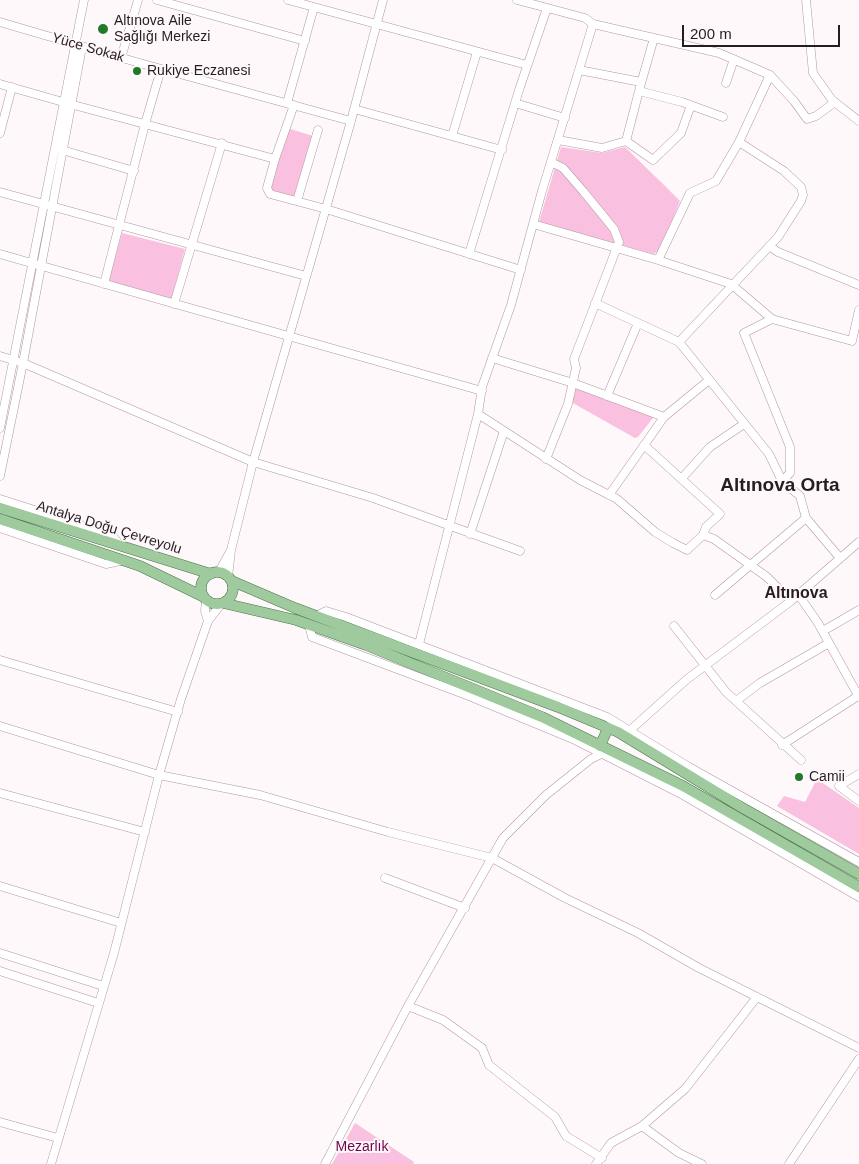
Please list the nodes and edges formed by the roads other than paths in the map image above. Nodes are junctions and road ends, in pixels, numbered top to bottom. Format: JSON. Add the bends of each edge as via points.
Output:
{"nodes":[{"id":1,"x":84,"y":0,"type":"edge"},
{"id":2,"x":138,"y":0,"type":"edge"},
{"id":3,"x":157,"y":0,"type":"edge"},
{"id":4,"x":288,"y":0,"type":"edge"},
{"id":5,"x":383,"y":0,"type":"edge"},
{"id":6,"x":517,"y":0,"type":"edge"},
{"id":7,"x":806,"y":0,"type":"edge"},
{"id":8,"x":314,"y":7,"type":"junction"},
{"id":9,"x":547,"y":8,"type":"junction"},
{"id":10,"x":0,"y":22,"type":"edge"},
{"id":11,"x":376,"y":24,"type":"junction"},
{"id":12,"x":593,"y":24,"type":"junction"},
{"id":13,"x":654,"y":38,"type":"junction"},
{"id":14,"x":305,"y":41,"type":"junction"},
{"id":15,"x":78,"y":46,"type":"junction"},
{"id":16,"x":477,"y":52,"type":"junction"},
{"id":17,"x":121,"y":58,"type":"junction"},
{"id":18,"x":734,"y":59,"type":"junction"},
{"id":19,"x":527,"y":65,"type":"junction"},
{"id":20,"x":161,"y":69,"type":"junction"},
{"id":21,"x":579,"y":70,"type":"junction"},
{"id":22,"x":770,"y":75,"type":"junction"},
{"id":23,"x":641,"y":82,"type":"junction"},
{"id":24,"x":726,"y":83,"type":"dead end"},
{"id":25,"x":0,"y":84,"type":"edge"},
{"id":26,"x":12,"y":87,"type":"junction"},
{"id":27,"x":639,"y":92,"type":"junction"},
{"id":28,"x":835,"y":102,"type":"junction"},
{"id":29,"x":66,"y":103,"type":"junction"},
{"id":30,"x":515,"y":103,"type":"junction"},
{"id":31,"x":290,"y":104,"type":"junction"},
{"id":32,"x":691,"y":105,"type":"junction"},
{"id":33,"x":354,"y":109,"type":"junction"},
{"id":34,"x":723,"y":117,"type":"dead end"},
{"id":35,"x":564,"y":118,"type":"junction"},
{"id":36,"x":351,"y":121,"type":"junction"},
{"id":37,"x":859,"y":121,"type":"edge"},
{"id":38,"x":145,"y":124,"type":"junction"},
{"id":39,"x":318,"y":130,"type":"dead end"},
{"id":40,"x":0,"y":133,"type":"edge"},
{"id":41,"x":452,"y":136,"type":"junction"},
{"id":42,"x":558,"y":140,"type":"junction"},
{"id":43,"x":626,"y":141,"type":"junction"},
{"id":44,"x":740,"y":142,"type":"junction"},
{"id":45,"x":222,"y":143,"type":"junction"},
{"id":46,"x":62,"y":150,"type":"junction"},
{"id":47,"x":502,"y":150,"type":"junction"},
{"id":48,"x":275,"y":159,"type":"junction"},
{"id":49,"x":551,"y":162,"type":"junction"},
{"id":50,"x":134,"y":171,"type":"junction"},
{"id":51,"x":0,"y":192,"type":"edge"},
{"id":52,"x":297,"y":201,"type":"junction"},
{"id":53,"x":43,"y":203,"type":"junction"},
{"id":54,"x":52,"y":206,"type":"junction"},
{"id":55,"x":326,"y":209,"type":"junction"},
{"id":56,"x":533,"y":224,"type":"junction"},
{"id":57,"x":121,"y":225,"type":"junction"},
{"id":58,"x":192,"y":245,"type":"junction"},
{"id":59,"x":769,"y":246,"type":"junction"},
{"id":60,"x":616,"y":248,"type":"junction"},
{"id":61,"x":0,"y":254,"type":"edge"},
{"id":62,"x":469,"y":254,"type":"junction"},
{"id":63,"x":658,"y":260,"type":"junction"},
{"id":64,"x":32,"y":264,"type":"junction"},
{"id":65,"x":42,"y":266,"type":"junction"},
{"id":66,"x":521,"y":270,"type":"junction"},
{"id":67,"x":306,"y":276,"type":"junction"},
{"id":68,"x":104,"y":284,"type":"junction"},
{"id":69,"x":731,"y":284,"type":"junction"},
{"id":70,"x":859,"y":285,"type":"edge"},
{"id":71,"x":595,"y":303,"type":"junction"},
{"id":72,"x":174,"y":304,"type":"junction"},
{"id":73,"x":859,"y":310,"type":"edge"},
{"id":74,"x":772,"y":319,"type":"junction"},
{"id":75,"x":638,"y":323,"type":"junction"},
{"id":76,"x":288,"y":336,"type":"junction"},
{"id":77,"x":679,"y":342,"type":"junction"},
{"id":78,"x":0,"y":356,"type":"edge"},
{"id":79,"x":492,"y":358,"type":"junction"},
{"id":80,"x":13,"y":360,"type":"junction"},
{"id":81,"x":23,"y":363,"type":"junction"},
{"id":82,"x":710,"y":380,"type":"junction"},
{"id":83,"x":573,"y":383,"type":"junction"},
{"id":84,"x":482,"y":391,"type":"junction"},
{"id":85,"x":608,"y":396,"type":"junction"},
{"id":86,"x":478,"y":414,"type":"junction"},
{"id":87,"x":664,"y":417,"type":"junction"},
{"id":88,"x":744,"y":424,"type":"junction"},
{"id":89,"x":0,"y":428,"type":"edge"},
{"id":90,"x":504,"y":431,"type":"junction"},
{"id":91,"x":644,"y":445,"type":"junction"},
{"id":92,"x":546,"y":458,"type":"junction"},
{"id":93,"x":253,"y":462,"type":"junction"},
{"id":94,"x":0,"y":476,"type":"edge"},
{"id":95,"x":682,"y":478,"type":"junction"},
{"id":96,"x":782,"y":481,"type":"junction"},
{"id":97,"x":609,"y":495,"type":"junction"},
{"id":98,"x":1,"y":500,"type":"edge"},
{"id":99,"x":806,"y":518,"type":"junction"},
{"id":100,"x":0,"y":519,"type":"edge"},
{"id":101,"x":448,"y":526,"type":"junction"},
{"id":102,"x":0,"y":528,"type":"edge"},
{"id":103,"x":470,"y":534,"type":"junction"},
{"id":104,"x":703,"y":535,"type":"junction"},
{"id":105,"x":859,"y":542,"type":"edge"},
{"id":106,"x":520,"y":551,"type":"dead end"},
{"id":107,"x":840,"y":558,"type":"junction"},
{"id":108,"x":124,"y":560,"type":"junction"},
{"id":109,"x":752,"y":565,"type":"junction"},
{"id":110,"x":223,"y":576,"type":"junction"},
{"id":111,"x":798,"y":594,"type":"junction"},
{"id":112,"x":715,"y":595,"type":"dead end"},
{"id":113,"x":205,"y":599,"type":"junction"},
{"id":114,"x":791,"y":601,"type":"junction"},
{"id":115,"x":222,"y":603,"type":"junction"},
{"id":116,"x":859,"y":610,"type":"edge"},
{"id":117,"x":316,"y":616,"type":"junction"},
{"id":118,"x":208,"y":621,"type":"junction"},
{"id":119,"x":674,"y":626,"type":"dead end"},
{"id":120,"x":822,"y":631,"type":"junction"},
{"id":121,"x":829,"y":643,"type":"junction"},
{"id":122,"x":419,"y":644,"type":"junction"},
{"id":123,"x":0,"y":660,"type":"edge"},
{"id":124,"x":705,"y":666,"type":"junction"},
{"id":125,"x":858,"y":696,"type":"edge"},
{"id":126,"x":736,"y":701,"type":"junction"},
{"id":127,"x":178,"y":712,"type":"junction"},
{"id":128,"x":0,"y":726,"type":"edge"},
{"id":129,"x":608,"y":728,"type":"junction"},
{"id":130,"x":628,"y":735,"type":"junction"},
{"id":131,"x":782,"y":745,"type":"junction"},
{"id":132,"x":603,"y":750,"type":"junction"},
{"id":133,"x":621,"y":756,"type":"junction"},
{"id":134,"x":801,"y":760,"type":"dead end"},
{"id":135,"x":859,"y":774,"type":"edge"},
{"id":136,"x":159,"y":775,"type":"junction"},
{"id":137,"x":0,"y":793,"type":"edge"},
{"id":138,"x":859,"y":801,"type":"edge"},
{"id":139,"x":145,"y":832,"type":"junction"},
{"id":140,"x":492,"y":858,"type":"junction"},
{"id":141,"x":859,"y":862,"type":"edge"},
{"id":142,"x":859,"y":874,"type":"edge"},
{"id":143,"x":385,"y":878,"type":"dead end"},
{"id":144,"x":0,"y":886,"type":"edge"},
{"id":145,"x":859,"y":887,"type":"edge"},
{"id":146,"x":859,"y":897,"type":"edge"},
{"id":147,"x":465,"y":908,"type":"junction"},
{"id":148,"x":121,"y":923,"type":"junction"},
{"id":149,"x":0,"y":953,"type":"edge"},
{"id":150,"x":0,"y":971,"type":"edge"},
{"id":151,"x":103,"y":986,"type":"junction"},
{"id":152,"x":757,"y":997,"type":"junction"},
{"id":153,"x":98,"y":1003,"type":"junction"},
{"id":154,"x":408,"y":1006,"type":"junction"},
{"id":155,"x":859,"y":1048,"type":"edge"},
{"id":156,"x":859,"y":1059,"type":"edge"},
{"id":157,"x":0,"y":1122,"type":"edge"},
{"id":158,"x":642,"y":1126,"type":"junction"},
{"id":159,"x":58,"y":1138,"type":"junction"},
{"id":160,"x":599,"y":1161,"type":"edge"},
{"id":161,"x":51,"y":1164,"type":"edge"},
{"id":162,"x":325,"y":1164,"type":"edge"},
{"id":163,"x":702,"y":1164,"type":"edge"},
{"id":164,"x":789,"y":1164,"type":"edge"}],
"edges":[{"from":1,"to":15,"type":"street"},
{"from":2,"to":17,"type":"street"},
{"from":3,"to":14,"type":"street"},
{"from":4,"to":8,"type":"street"},
{"from":5,"to":11,"type":"street"},
{"from":6,"to":9,"type":"street"},
{"from":7,"to":28,"type":"street","via":[[813,73]]},
{"from":8,"to":11,"type":"street"},
{"from":8,"to":14,"type":"street"},
{"from":9,"to":12,"type":"street","via":[[585,18]]},
{"from":9,"to":19,"type":"street"},
{"from":10,"to":15,"type":"street","name":"Yüce Sokak"},
{"from":11,"to":16,"type":"street"},
{"from":11,"to":33,"type":"street"},
{"from":12,"to":13,"type":"street"},
{"from":12,"to":21,"type":"street"},
{"from":13,"to":18,"type":"street"},
{"from":13,"to":23,"type":"street"},
{"from":14,"to":31,"type":"street"},
{"from":15,"to":17,"type":"street","name":"Yüce Sokak"},
{"from":15,"to":29,"type":"street"},
{"from":16,"to":19,"type":"street"},
{"from":16,"to":41,"type":"street"},
{"from":17,"to":20,"type":"street","name":"Yüce Sokak"},
{"from":18,"to":22,"type":"street"},
{"from":18,"to":24,"type":"street"},
{"from":19,"to":30,"type":"street"},
{"from":20,"to":31,"type":"street","name":"Yüce Sokak"},
{"from":20,"to":38,"type":"street"},
{"from":21,"to":23,"type":"street"},
{"from":21,"to":35,"type":"street"},
{"from":22,"to":28,"type":"street","via":[[807,118],[816,116]]},
{"from":22,"to":44,"type":"street"},
{"from":23,"to":27,"type":"street"},
{"from":25,"to":26,"type":"street"},
{"from":26,"to":29,"type":"street"},
{"from":26,"to":40,"type":"street"},
{"from":27,"to":32,"type":"street"},
{"from":27,"to":43,"type":"street"},
{"from":28,"to":37,"type":"street"},
{"from":29,"to":38,"type":"street"},
{"from":29,"to":46,"type":"street"},
{"from":29,"to":53,"type":"street"},
{"from":30,"to":35,"type":"street"},
{"from":30,"to":47,"type":"street"},
{"from":31,"to":36,"type":"street","name":"Yüce Sokak"},
{"from":31,"to":48,"type":"street"},
{"from":32,"to":34,"type":"street"},
{"from":32,"to":43,"type":"street","via":[[681,133],[653,160]]},
{"from":33,"to":36,"type":"street"},
{"from":33,"to":41,"type":"street"},
{"from":35,"to":42,"type":"street"},
{"from":36,"to":55,"type":"street"},
{"from":38,"to":45,"type":"street"},
{"from":38,"to":50,"type":"street"},
{"from":39,"to":52,"type":"street"},
{"from":41,"to":47,"type":"street"},
{"from":42,"to":43,"type":"street","via":[[602,148]]},
{"from":42,"to":49,"type":"street"},
{"from":44,"to":59,"type":"street","via":[[784,171],[803,191],[801,201]]},
{"from":44,"to":63,"type":"street","via":[[716,181],[690,193]]},
{"from":45,"to":48,"type":"street"},
{"from":45,"to":58,"type":"street"},
{"from":46,"to":50,"type":"street"},
{"from":46,"to":54,"type":"street"},
{"from":47,"to":62,"type":"street"},
{"from":48,"to":52,"type":"street","via":[[268,192]]},
{"from":49,"to":56,"type":"street"},
{"from":49,"to":60,"type":"street","via":[[563,168],[614,229],[619,242]]},
{"from":50,"to":57,"type":"street"},
{"from":51,"to":53,"type":"street"},
{"from":52,"to":55,"type":"street"},
{"from":53,"to":54,"type":"street"},
{"from":53,"to":64,"type":"street"},
{"from":54,"to":57,"type":"street"},
{"from":54,"to":65,"type":"street"},
{"from":55,"to":62,"type":"street"},
{"from":55,"to":67,"type":"street"},
{"from":56,"to":60,"type":"street"},
{"from":56,"to":66,"type":"street"},
{"from":57,"to":58,"type":"street"},
{"from":57,"to":68,"type":"street"},
{"from":58,"to":67,"type":"street"},
{"from":58,"to":72,"type":"street"},
{"from":59,"to":69,"type":"street"},
{"from":59,"to":70,"type":"street"},
{"from":60,"to":63,"type":"street"},
{"from":60,"to":71,"type":"street"},
{"from":61,"to":64,"type":"street"},
{"from":62,"to":66,"type":"street"},
{"from":63,"to":69,"type":"street"},
{"from":64,"to":65,"type":"street"},
{"from":64,"to":80,"type":"street"},
{"from":65,"to":68,"type":"street"},
{"from":65,"to":81,"type":"street"},
{"from":66,"to":79,"type":"street"},
{"from":67,"to":76,"type":"street"},
{"from":68,"to":72,"type":"street"},
{"from":69,"to":74,"type":"street"},
{"from":69,"to":77,"type":"street"},
{"from":71,"to":75,"type":"street"},
{"from":71,"to":83,"type":"street","via":[[574,359]]},
{"from":72,"to":76,"type":"street"},
{"from":73,"to":74,"type":"street","via":[[852,341]]},
{"from":74,"to":96,"type":"street","via":[[744,333],[790,447],[790,472]]},
{"from":75,"to":77,"type":"street"},
{"from":75,"to":85,"type":"street"},
{"from":76,"to":84,"type":"street"},
{"from":76,"to":93,"type":"street"},
{"from":77,"to":82,"type":"street"},
{"from":78,"to":80,"type":"street"},
{"from":79,"to":83,"type":"street"},
{"from":79,"to":84,"type":"street"},
{"from":80,"to":81,"type":"street"},
{"from":80,"to":89,"type":"street"},
{"from":81,"to":93,"type":"street"},
{"from":81,"to":94,"type":"street"},
{"from":82,"to":87,"type":"street"},
{"from":82,"to":88,"type":"street"},
{"from":83,"to":85,"type":"street"},
{"from":83,"to":92,"type":"street"},
{"from":84,"to":86,"type":"street"},
{"from":85,"to":87,"type":"street"},
{"from":86,"to":90,"type":"street"},
{"from":86,"to":101,"type":"street"},
{"from":87,"to":91,"type":"street"},
{"from":88,"to":95,"type":"street","via":[[710,447]]},
{"from":88,"to":96,"type":"street","via":[[769,454]]},
{"from":90,"to":92,"type":"street"},
{"from":90,"to":103,"type":"street"},
{"from":91,"to":95,"type":"street"},
{"from":91,"to":97,"type":"street"},
{"from":92,"to":97,"type":"street"},
{"from":93,"to":101,"type":"street","via":[[373,498]]},
{"from":93,"to":110,"type":"street"},
{"from":95,"to":104,"type":"street","via":[[720,514],[706,527]]},
{"from":96,"to":99,"type":"street","via":[[800,496]]},
{"from":97,"to":104,"type":"street","via":[[655,532],[687,550]]},
{"from":98,"to":110,"type":"main road","name":"Antalya Doğu Çevreyolu","via":[[122,548]]},
{"from":99,"to":107,"type":"street"},
{"from":99,"to":109,"type":"street"},
{"from":100,"to":108,"type":"main road","name":"Antalya Doğu Çevreyolu"},
{"from":101,"to":103,"type":"street"},
{"from":101,"to":122,"type":"street"},
{"from":102,"to":108,"type":"street","via":[[106,564]]},
{"from":103,"to":106,"type":"street"},
{"from":104,"to":109,"type":"street"},
{"from":105,"to":107,"type":"street"},
{"from":107,"to":111,"type":"street"},
{"from":108,"to":113,"type":"main road","name":"Antalya Doğu Çevreyolu"},
{"from":109,"to":112,"type":"street"},
{"from":109,"to":114,"type":"street"},
{"from":110,"to":113,"type":"main road","via":[[202,584]]},
{"from":110,"to":115,"type":"main road","via":[[231,596]]},
{"from":110,"to":117,"type":"main road","name":"Antalya Doğu Çevreyolu"},
{"from":111,"to":114,"type":"street"},
{"from":111,"to":120,"type":"street"},
{"from":113,"to":115,"type":"main road","via":[[213,604]]},
{"from":113,"to":118,"type":"street"},
{"from":114,"to":124,"type":"street"},
{"from":115,"to":118,"type":"street"},
{"from":115,"to":132,"type":"main road","via":[[309,625],[488,693],[542,716]]},
{"from":116,"to":120,"type":"street"},
{"from":117,"to":122,"type":"street","via":[[326,611]]},
{"from":117,"to":129,"type":"main road","name":"Antalya Doğu Çevreyolu"},
{"from":118,"to":127,"type":"street"},
{"from":119,"to":124,"type":"street"},
{"from":120,"to":121,"type":"street"},
{"from":121,"to":125,"type":"street"},
{"from":121,"to":126,"type":"street","via":[[760,683]]},
{"from":122,"to":130,"type":"street","via":[[607,717]]},
{"from":123,"to":127,"type":"street"},
{"from":124,"to":126,"type":"street"},
{"from":124,"to":130,"type":"street","via":[[647,713]]},
{"from":125,"to":131,"type":"street"},
{"from":126,"to":131,"type":"street"},
{"from":127,"to":136,"type":"street"},
{"from":128,"to":136,"type":"street"},
{"from":129,"to":130,"type":"main road","name":"Antalya Doğu Çevreyolu"},
{"from":129,"to":132,"type":"main road"},
{"from":130,"to":133,"type":"main road"},
{"from":130,"to":141,"type":"street"},
{"from":130,"to":142,"type":"main road","name":"Antalya Doğu Çevreyolu","via":[[741,807]]},
{"from":131,"to":134,"type":"street"},
{"from":132,"to":133,"type":"main road"},
{"from":132,"to":140,"type":"street","via":[[546,794],[503,838]]},
{"from":132,"to":146,"type":"street"},
{"from":133,"to":145,"type":"main road","via":[[683,786]]},
{"from":135,"to":138,"type":"street","via":[[839,786]]},
{"from":136,"to":139,"type":"street"},
{"from":136,"to":140,"type":"street","via":[[260,795]]},
{"from":137,"to":139,"type":"street"},
{"from":139,"to":148,"type":"street"},
{"from":140,"to":147,"type":"street"},
{"from":140,"to":152,"type":"street"},
{"from":143,"to":147,"type":"street"},
{"from":144,"to":148,"type":"street"},
{"from":147,"to":154,"type":"street"},
{"from":148,"to":151,"type":"street"},
{"from":149,"to":151,"type":"street"},
{"from":150,"to":153,"type":"street"},
{"from":151,"to":153,"type":"street"},
{"from":152,"to":155,"type":"street"},
{"from":152,"to":158,"type":"street","via":[[685,1089]]},
{"from":153,"to":159,"type":"street"},
{"from":154,"to":160,"type":"street","via":[[443,1020],[482,1048],[489,1065],[555,1118],[566,1136]]},
{"from":154,"to":162,"type":"street"},
{"from":156,"to":164,"type":"street"},
{"from":157,"to":159,"type":"street"},
{"from":158,"to":160,"type":"street","via":[[611,1143]]},
{"from":158,"to":163,"type":"street"},
{"from":159,"to":161,"type":"street"}]}
